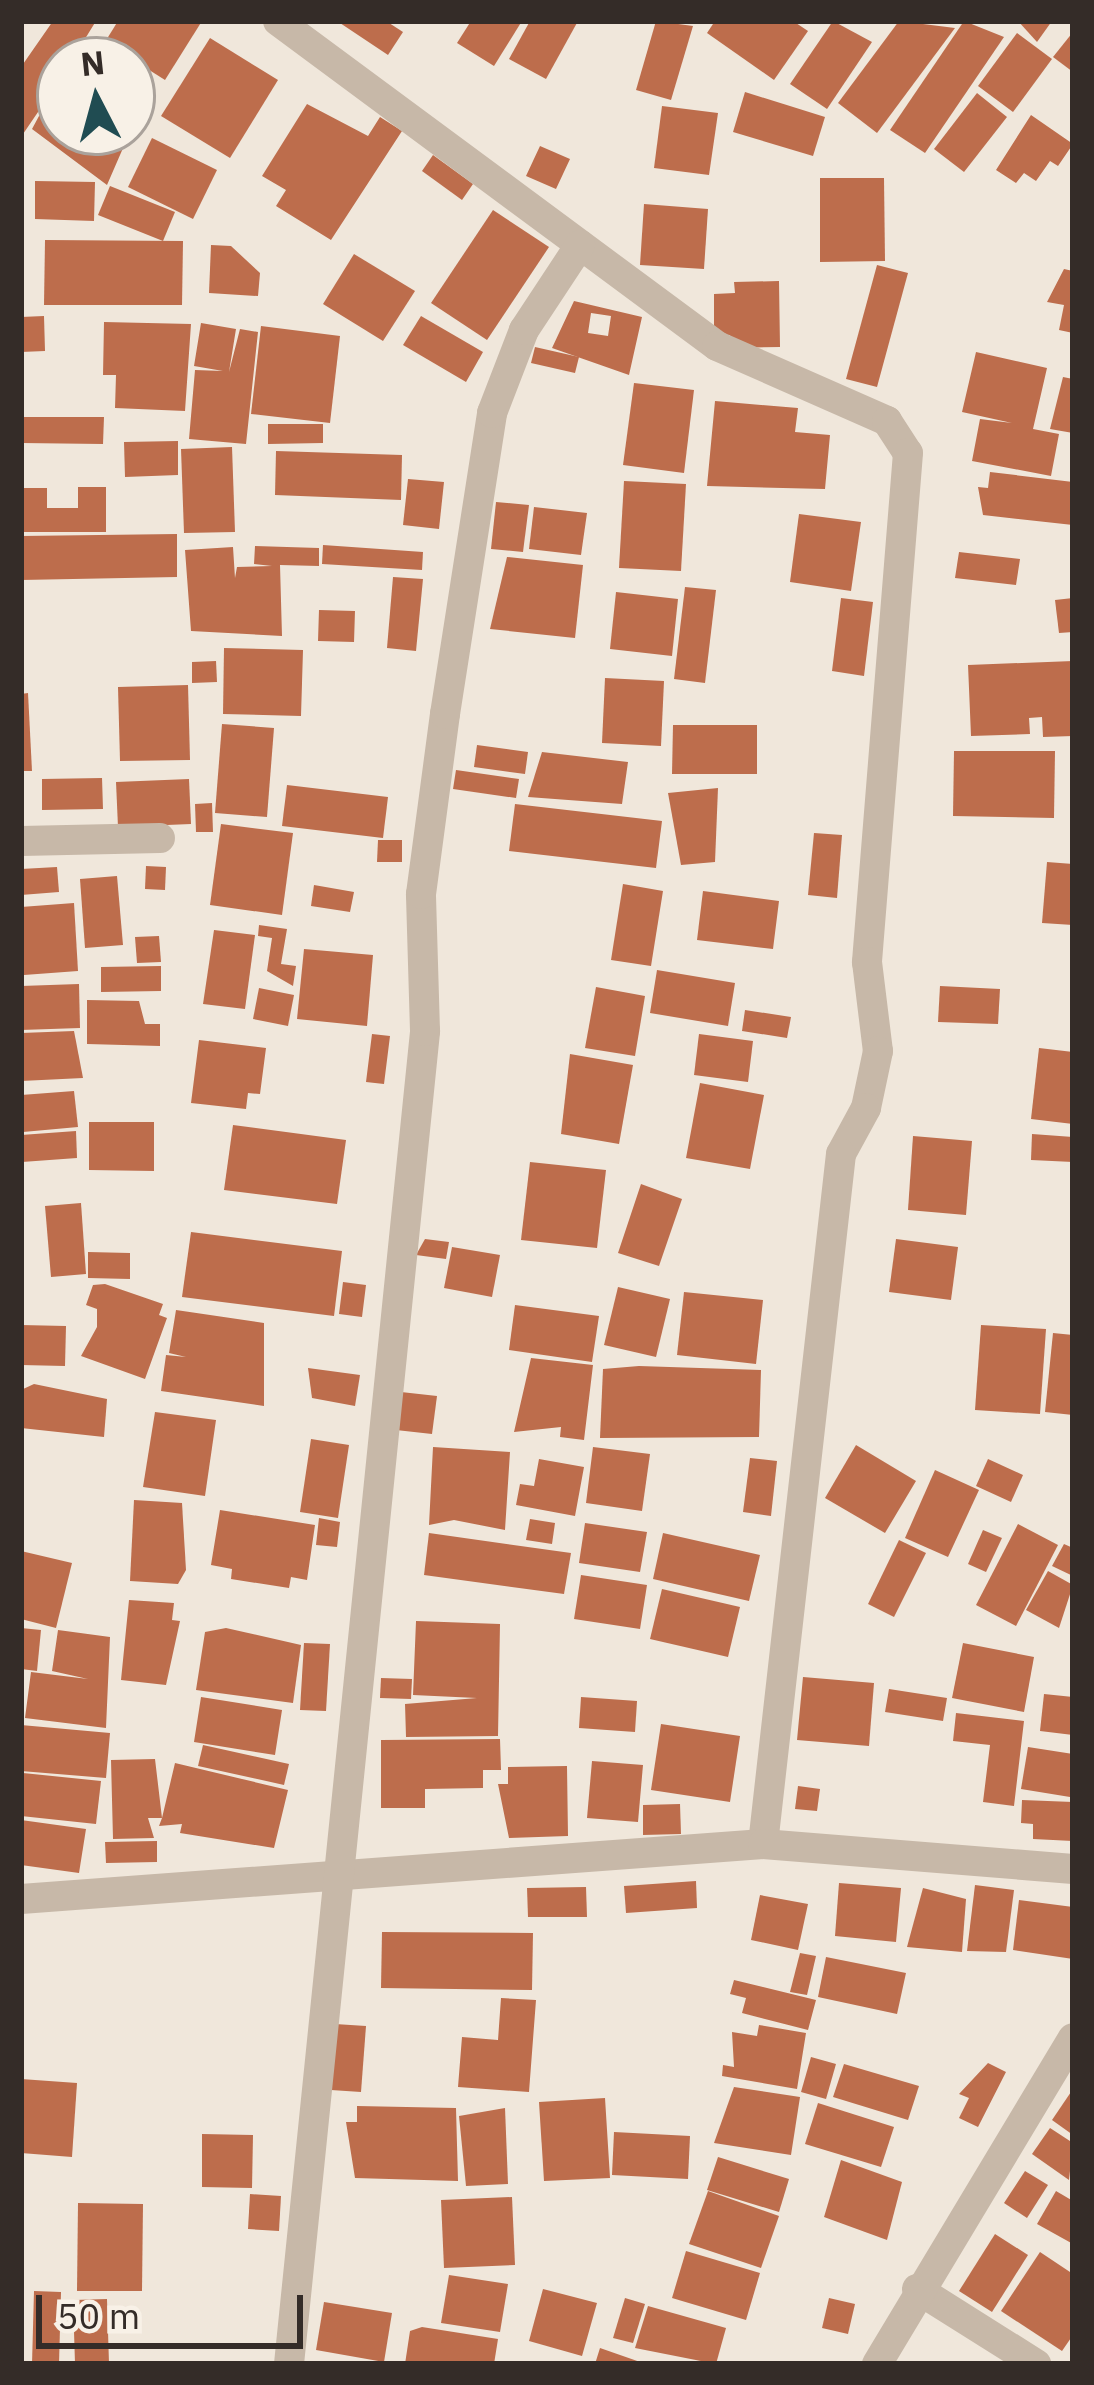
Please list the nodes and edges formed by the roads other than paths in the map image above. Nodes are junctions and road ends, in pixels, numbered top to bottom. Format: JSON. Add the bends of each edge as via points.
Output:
{"nodes":[{"id":1,"x":278,"y":21,"type":"edge"},
{"id":2,"x":580,"y":244,"type":"junction"},
{"id":3,"x":160,"y":838,"type":"dead end"},
{"id":4,"x":21,"y":842,"type":"edge"},
{"id":5,"x":763,"y":1844,"type":"junction"},
{"id":6,"x":1073,"y":1869,"type":"edge"},
{"id":7,"x":337,"y":1871,"type":"junction"},
{"id":8,"x":21,"y":1899,"type":"edge"},
{"id":9,"x":1073,"y":2038,"type":"edge"},
{"id":10,"x":917,"y":2289,"type":"junction"},
{"id":11,"x":289,"y":2364,"type":"edge"},
{"id":12,"x":877,"y":2364,"type":"edge"},
{"id":13,"x":1036,"y":2364,"type":"edge"}],
"edges":[{"from":1,"to":2,"type":"street"},
{"from":2,"to":5,"type":"street","via":[[717,346],[886,421],[908,453],[867,962],[878,1051],[866,1108],[841,1154]]},
{"from":2,"to":7,"type":"street","via":[[524,330],[492,413],[458,625],[421,894],[425,1031]]},
{"from":3,"to":4,"type":"street"},
{"from":5,"to":6,"type":"street"},
{"from":5,"to":7,"type":"street"},
{"from":7,"to":8,"type":"street"},
{"from":7,"to":11,"type":"street"},
{"from":9,"to":10,"type":"street"},
{"from":10,"to":12,"type":"street"},
{"from":10,"to":13,"type":"street"}]}
